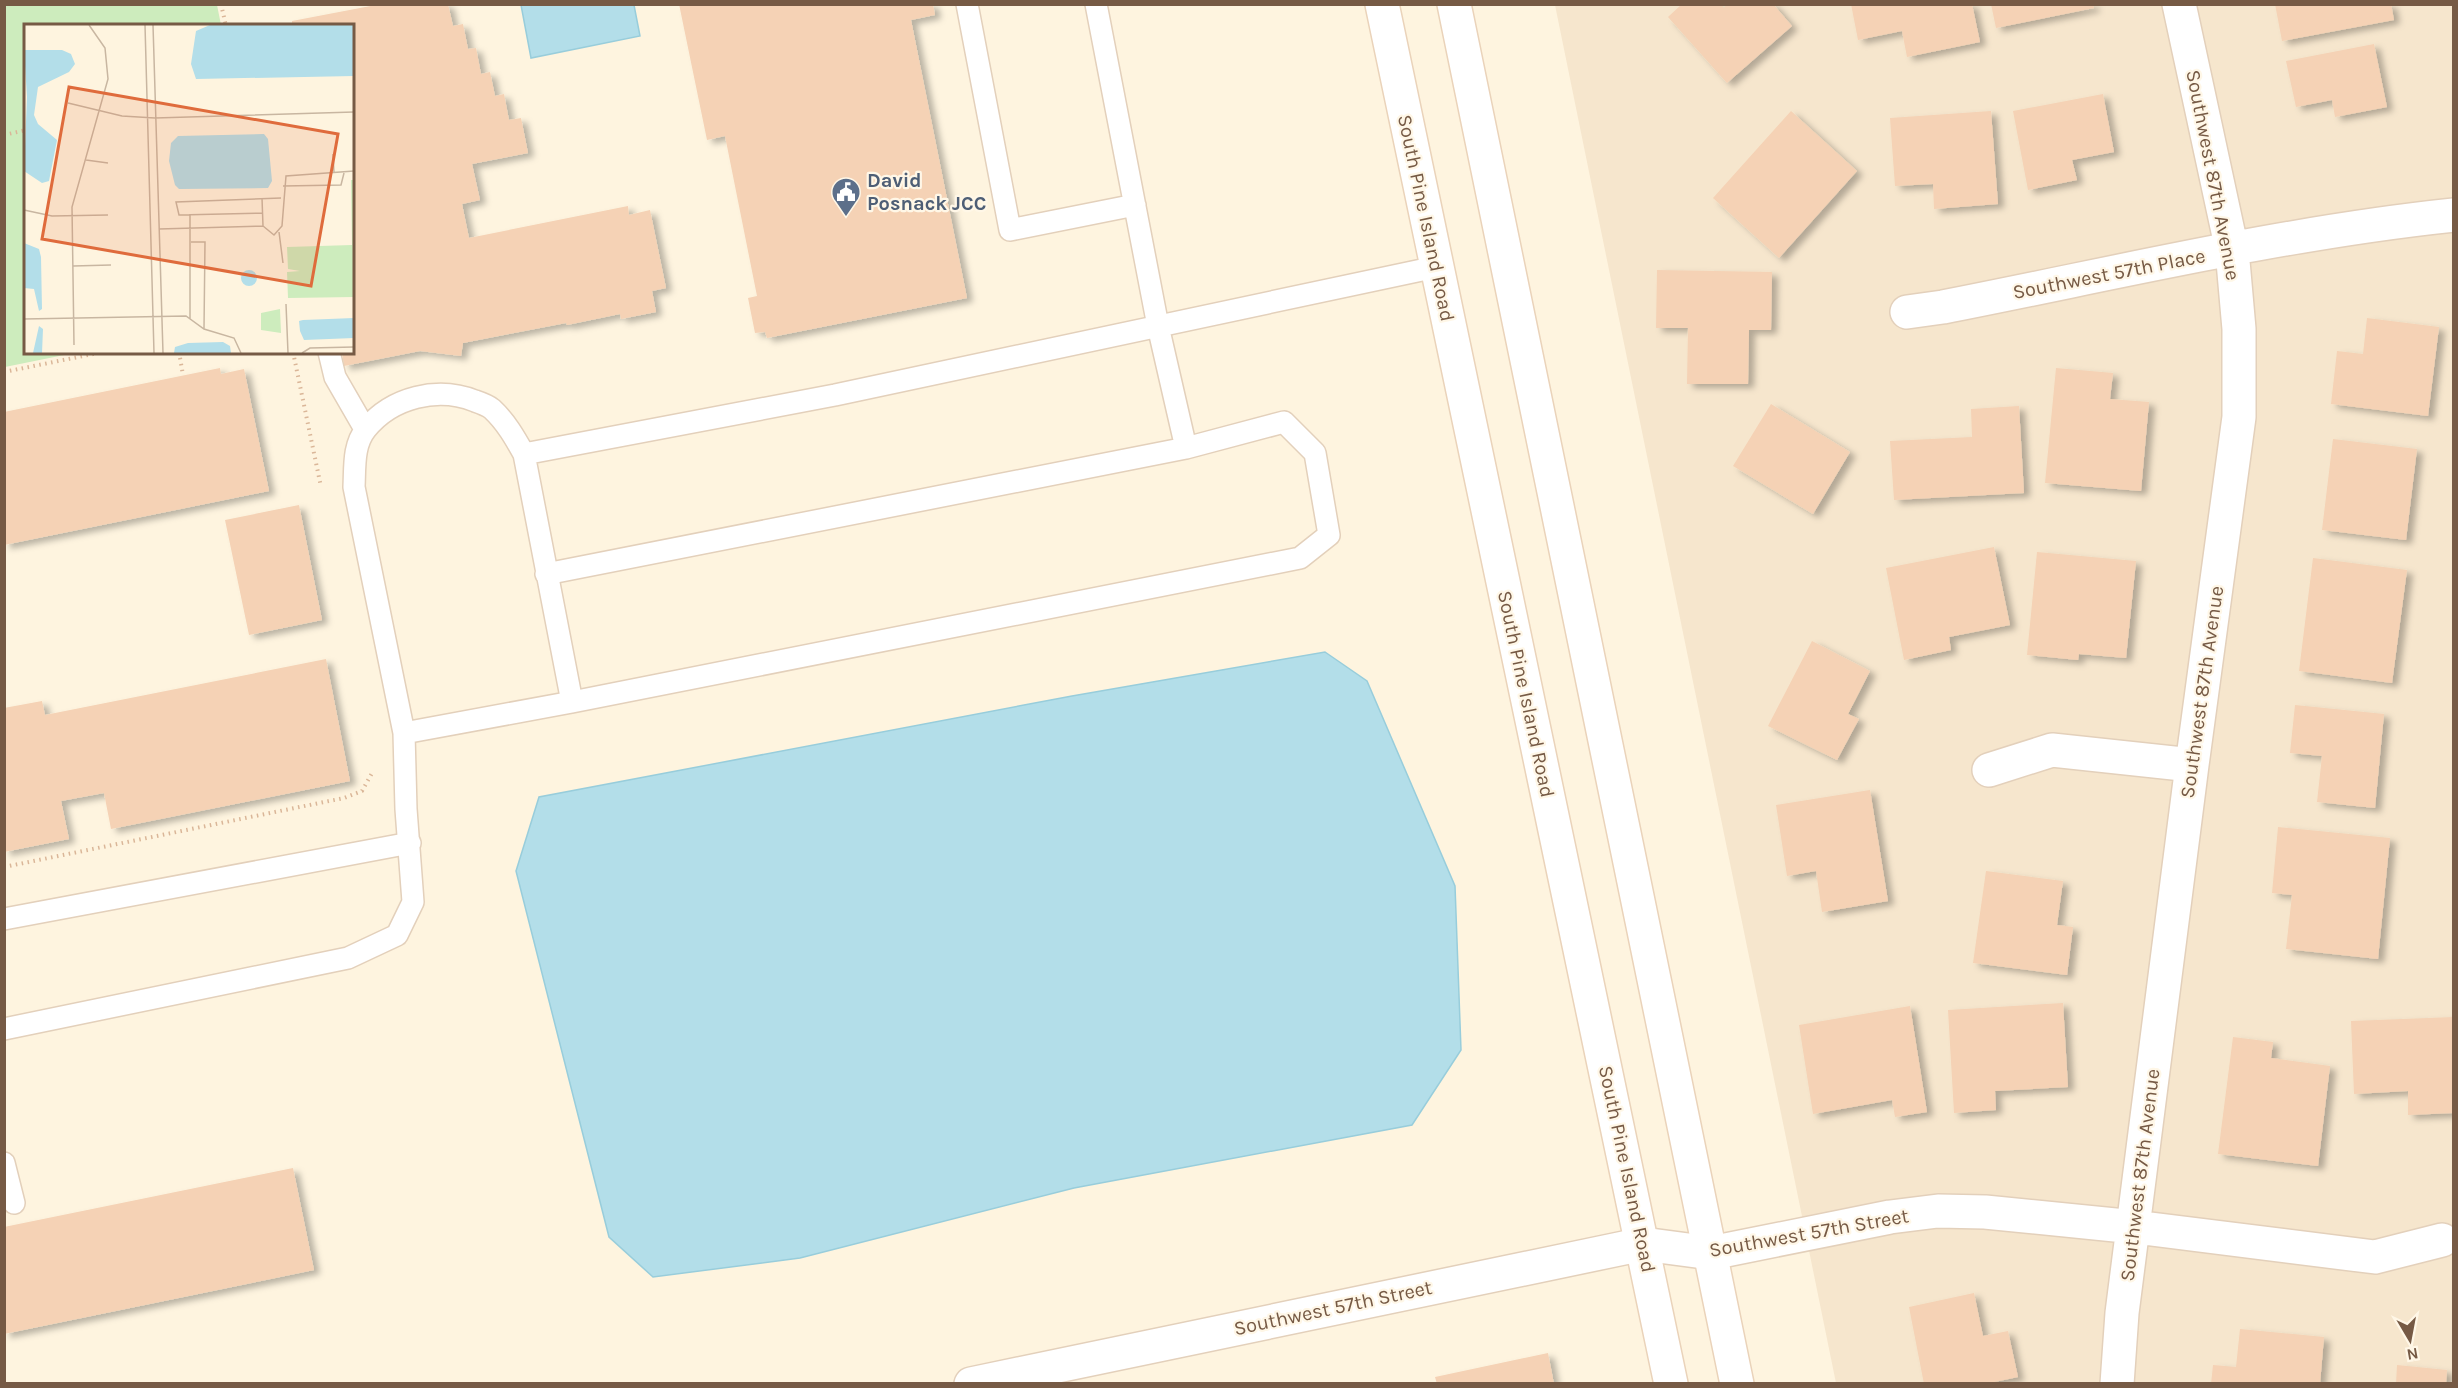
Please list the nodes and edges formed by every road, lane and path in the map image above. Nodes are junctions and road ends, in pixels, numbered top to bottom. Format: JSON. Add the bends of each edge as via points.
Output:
{"nodes":[{"id":1,"x":221,"y":4,"type":"edge"},
{"id":2,"x":967,"y":4,"type":"edge"},
{"id":3,"x":1096,"y":4,"type":"edge"},
{"id":4,"x":1382,"y":4,"type":"edge"},
{"id":5,"x":1454,"y":4,"type":"edge"},
{"id":6,"x":2179,"y":4,"type":"edge"},
{"id":7,"x":225,"y":24,"type":"edge"},
{"id":8,"x":24,"y":130,"type":"edge"},
{"id":9,"x":4,"y":135,"type":"edge"},
{"id":10,"x":1135,"y":205,"type":"junction"},
{"id":11,"x":2454,"y":215,"type":"edge"},
{"id":12,"x":2232,"y":250,"type":"junction"},
{"id":13,"x":1436,"y":267,"type":"junction"},
{"id":14,"x":1907,"y":312,"type":"dead end"},
{"id":15,"x":1158,"y":326,"type":"junction"},
{"id":16,"x":93,"y":354,"type":"edge"},
{"id":17,"x":179,"y":354,"type":"edge"},
{"id":18,"x":293,"y":354,"type":"edge"},
{"id":19,"x":329,"y":354,"type":"edge"},
{"id":20,"x":4,"y":372,"type":"edge"},
{"id":21,"x":183,"y":375,"type":"dead end"},
{"id":22,"x":365,"y":429,"type":"junction"},
{"id":23,"x":1186,"y":448,"type":"junction"},
{"id":24,"x":524,"y":454,"type":"junction"},
{"id":25,"x":322,"y":491,"type":"dead end"},
{"id":26,"x":546,"y":574,"type":"junction"},
{"id":27,"x":572,"y":702,"type":"junction"},
{"id":28,"x":404,"y":733,"type":"junction"},
{"id":29,"x":2192,"y":765,"type":"junction"},
{"id":30,"x":374,"y":769,"type":"dead end"},
{"id":31,"x":1989,"y":770,"type":"dead end"},
{"id":32,"x":410,"y":843,"type":"junction"},
{"id":33,"x":4,"y":867,"type":"edge"},
{"id":34,"x":4,"y":919,"type":"edge"},
{"id":35,"x":4,"y":1029,"type":"edge"},
{"id":36,"x":4,"y":1163,"type":"edge"},
{"id":37,"x":14,"y":1203,"type":"dead end"},
{"id":38,"x":2134,"y":1227,"type":"junction"},
{"id":39,"x":2442,"y":1240,"type":"dead end"},
{"id":40,"x":1643,"y":1244,"type":"junction"},
{"id":41,"x":1711,"y":1253,"type":"junction"},
{"id":42,"x":971,"y":1383,"type":"edge"},
{"id":43,"x":1671,"y":1383,"type":"edge"},
{"id":44,"x":1737,"y":1383,"type":"edge"},
{"id":45,"x":2117,"y":1383,"type":"edge"}],
"edges":[{"from":1,"to":7,"type":"path"},
{"from":2,"to":10,"type":"lane","via":[[1010,230]]},
{"from":3,"to":10,"type":"lane"},
{"from":4,"to":13,"type":"street","name":"South Pine Island Road"},
{"from":5,"to":41,"type":"street"},
{"from":6,"to":12,"type":"street","name":"Southwest 87th Avenue"},
{"from":8,"to":9,"type":"path"},
{"from":10,"to":15,"type":"lane"},
{"from":11,"to":12,"type":"street","name":"Southwest 57th Place","via":[[2401,220]]},
{"from":12,"to":14,"type":"street","name":"Southwest 57th Place"},
{"from":12,"to":29,"type":"street","name":"Southwest 87th Avenue","via":[[2239,328],[2239,417]]},
{"from":13,"to":15,"type":"lane"},
{"from":13,"to":40,"type":"street","name":"South Pine Island Road"},
{"from":15,"to":23,"type":"lane"},
{"from":15,"to":24,"type":"lane","via":[[835,395]]},
{"from":16,"to":20,"type":"path"},
{"from":17,"to":21,"type":"path"},
{"from":18,"to":25,"type":"path"},
{"from":19,"to":22,"type":"lane","via":[[335,377]]},
{"from":22,"to":24,"type":"lane","via":[[413,397],[441,393],[466,397],[490,407],[510,429]]},
{"from":22,"to":28,"type":"lane","via":[[355,452],[354,487]]},
{"from":23,"to":26,"type":"lane"},
{"from":23,"to":27,"type":"lane","via":[[1284,422],[1315,453],[1329,535],[1300,558]]},
{"from":24,"to":26,"type":"lane"},
{"from":26,"to":27,"type":"lane"},
{"from":27,"to":28,"type":"lane"},
{"from":28,"to":32,"type":"lane"},
{"from":29,"to":31,"type":"street","via":[[2052,750]]},
{"from":29,"to":38,"type":"street","name":"Southwest 87th Avenue"},
{"from":30,"to":33,"type":"path","via":[[362,791],[344,798]]},
{"from":32,"to":34,"type":"lane"},
{"from":32,"to":35,"type":"lane","via":[[413,902],[397,935],[348,958]]},
{"from":36,"to":37,"type":"lane"},
{"from":38,"to":39,"type":"street","name":"Southwest 57th Street","via":[[2375,1257]]},
{"from":38,"to":41,"type":"street","name":"Southwest 57th Street","via":[[1938,1211]]},
{"from":38,"to":45,"type":"street","name":"Southwest 87th Avenue"},
{"from":40,"to":41,"type":"street","name":"Southwest 57th Street"},
{"from":40,"to":42,"type":"street","name":"Southwest 57th Street"},
{"from":40,"to":43,"type":"street","name":"South Pine Island Road"},
{"from":41,"to":44,"type":"street"}]}
